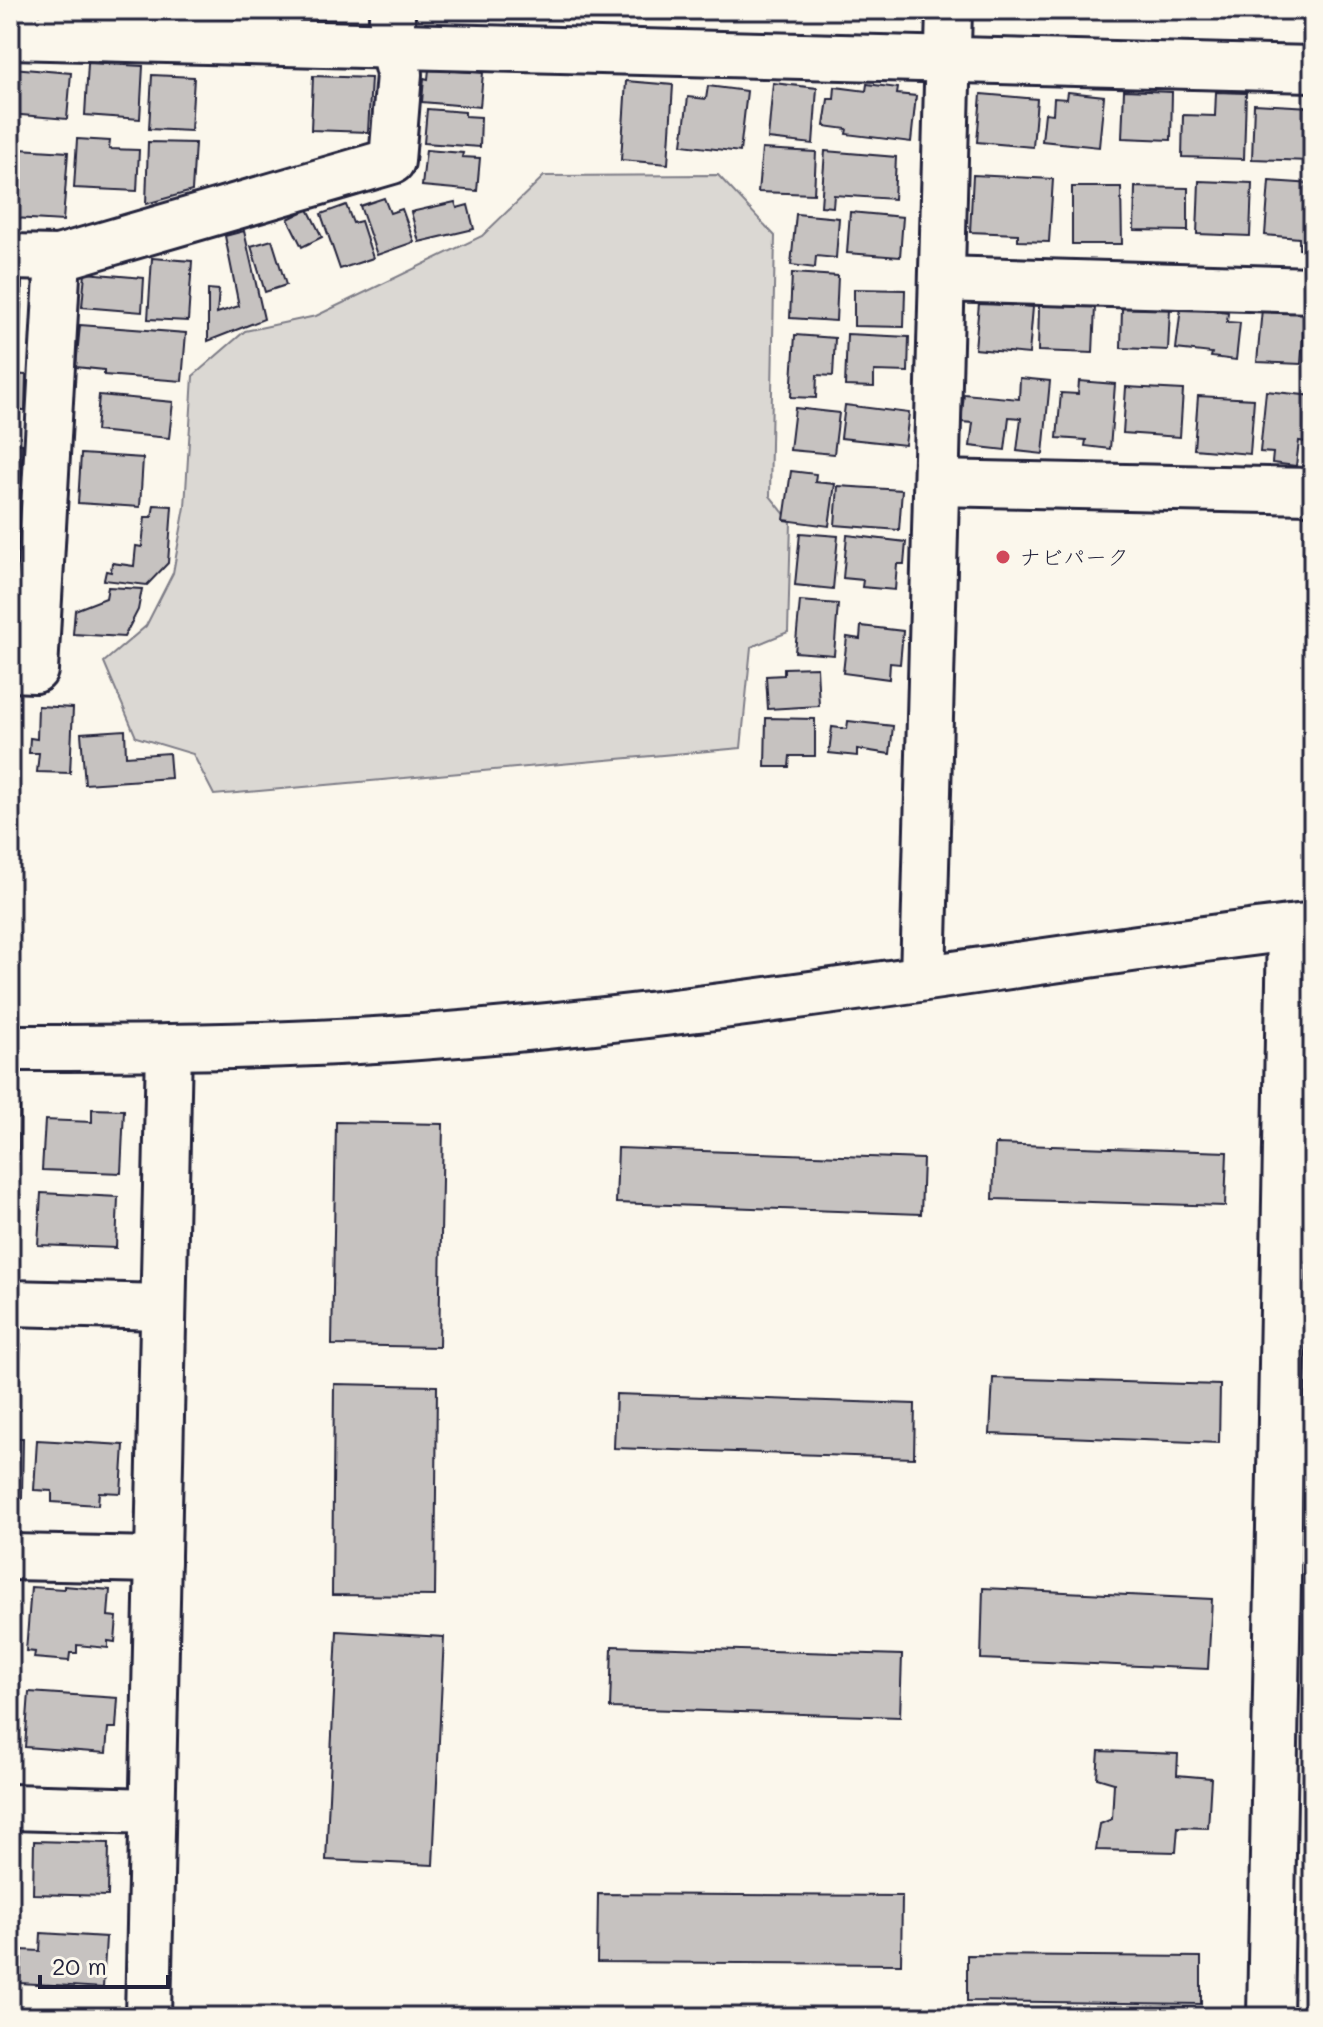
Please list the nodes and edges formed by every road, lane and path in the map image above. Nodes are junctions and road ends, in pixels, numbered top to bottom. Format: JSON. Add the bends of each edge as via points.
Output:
{"nodes":[{"id":1,"x":949,"y":10,"type":"edge"},
{"id":2,"x":392,"y":28,"type":"edge"},
{"id":3,"x":10,"y":36,"type":"edge"},
{"id":4,"x":948,"y":59,"type":"junction"},
{"id":5,"x":1313,"y":69,"type":"edge"},
{"id":6,"x":10,"y":257,"type":"edge"},
{"id":7,"x":58,"y":258,"type":"junction"},
{"id":8,"x":942,"y":279,"type":"junction"},
{"id":9,"x":1313,"y":290,"type":"edge"},
{"id":10,"x":937,"y":483,"type":"junction"},
{"id":11,"x":1313,"y":491,"type":"edge"},
{"id":12,"x":10,"y":669,"type":"edge"},
{"id":13,"x":1301,"y":927,"type":"edge"},
{"id":14,"x":923,"y":978,"type":"junction"},
{"id":15,"x":169,"y":1047,"type":"junction"},
{"id":16,"x":10,"y":1048,"type":"edge"},
{"id":17,"x":10,"y":1303,"type":"edge"},
{"id":18,"x":163,"y":1307,"type":"junction"},
{"id":19,"x":10,"y":1557,"type":"edge"},
{"id":20,"x":158,"y":1560,"type":"junction"},
{"id":21,"x":10,"y":1807,"type":"edge"},
{"id":22,"x":152,"y":1811,"type":"junction"},
{"id":23,"x":148,"y":2017,"type":"edge"},
{"id":24,"x":1270,"y":2017,"type":"edge"}],
"edges":[{"from":1,"to":4,"type":"street"},
{"from":2,"to":3,"type":"street"},
{"from":2,"to":4,"type":"street"},
{"from":2,"to":7,"type":"street","via":[[399,74],[392,161]]},
{"from":4,"to":5,"type":"street"},
{"from":4,"to":8,"type":"street"},
{"from":6,"to":7,"type":"street"},
{"from":7,"to":12,"type":"street","via":[[35,670]]},
{"from":8,"to":9,"type":"street"},
{"from":8,"to":10,"type":"street"},
{"from":10,"to":11,"type":"street"},
{"from":10,"to":14,"type":"street"},
{"from":13,"to":14,"type":"street"},
{"from":13,"to":24,"type":"street"},
{"from":14,"to":15,"type":"street","via":[[618,1018],[392,1039]]},
{"from":15,"to":16,"type":"street"},
{"from":15,"to":18,"type":"street"},
{"from":17,"to":18,"type":"street"},
{"from":18,"to":20,"type":"street"},
{"from":19,"to":20,"type":"street"},
{"from":20,"to":22,"type":"street"},
{"from":21,"to":22,"type":"street"},
{"from":22,"to":23,"type":"street"}]}
